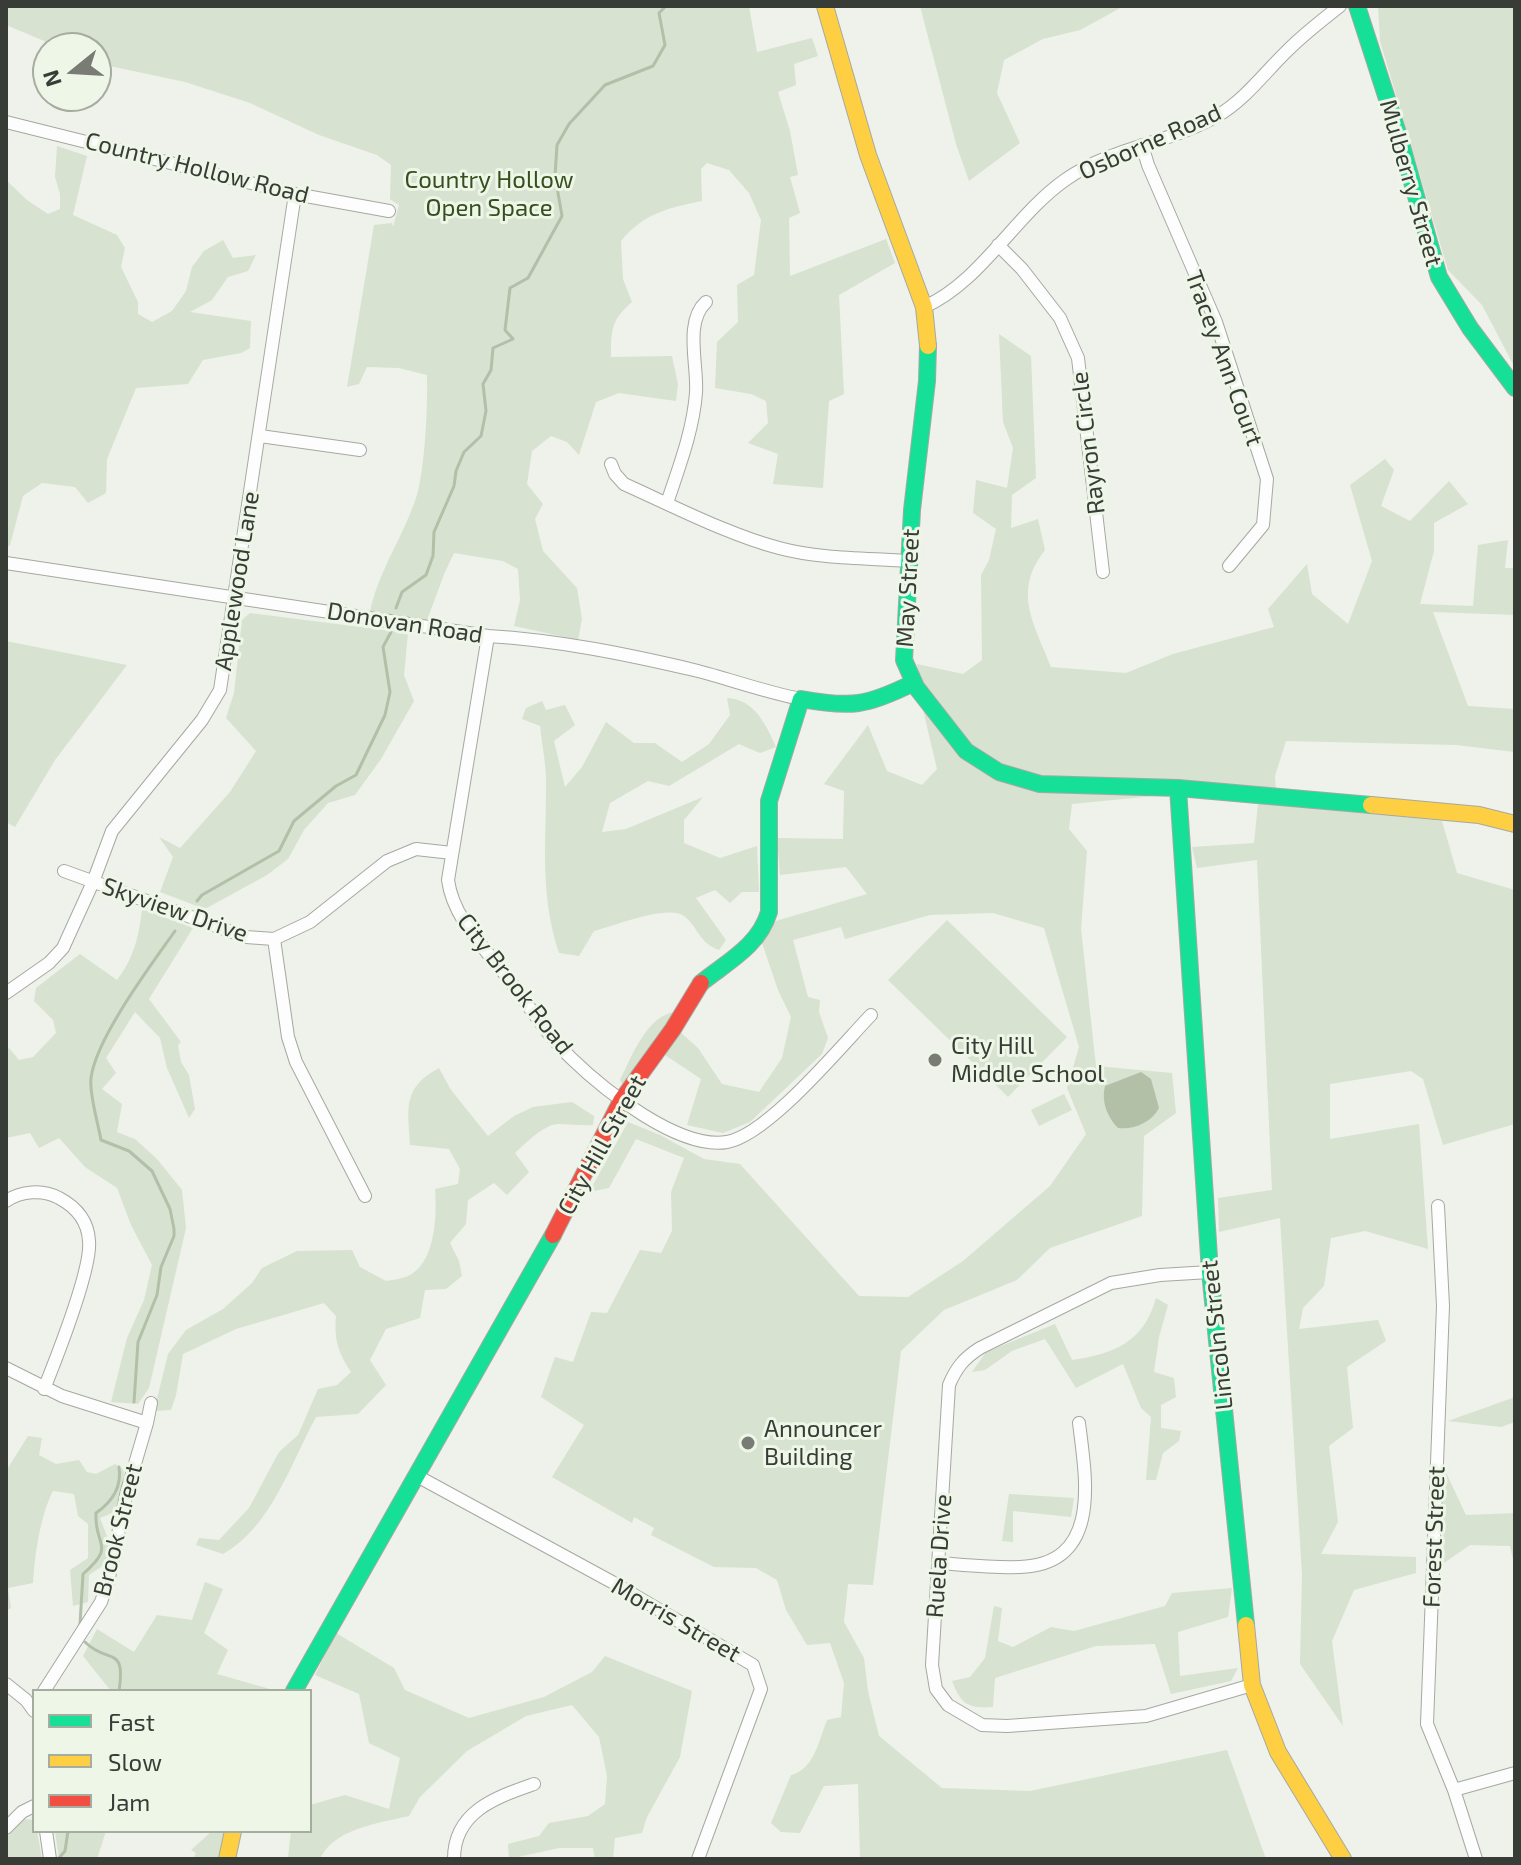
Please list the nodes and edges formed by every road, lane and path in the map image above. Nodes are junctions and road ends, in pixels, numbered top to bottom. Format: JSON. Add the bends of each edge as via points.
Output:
{"nodes":[{"id":1,"x":825,"y":6,"type":"edge"},
{"id":2,"x":1340,"y":6,"type":"edge"},
{"id":3,"x":1357,"y":6,"type":"edge"},
{"id":4,"x":6,"y":122,"type":"edge"},
{"id":5,"x":1142,"y":145,"type":"junction"},
{"id":6,"x":295,"y":194,"type":"junction"},
{"id":7,"x":389,"y":211,"type":"dead end"},
{"id":8,"x":998,"y":245,"type":"junction"},
{"id":9,"x":706,"y":302,"type":"dead end"},
{"id":10,"x":924,"y":307,"type":"junction"},
{"id":11,"x":1515,"y":388,"type":"edge"},
{"id":12,"x":260,"y":436,"type":"junction"},
{"id":13,"x":360,"y":450,"type":"dead end"},
{"id":14,"x":611,"y":464,"type":"dead end"},
{"id":15,"x":667,"y":503,"type":"junction"},
{"id":16,"x":909,"y":561,"type":"junction"},
{"id":17,"x":6,"y":563,"type":"edge"},
{"id":18,"x":1229,"y":566,"type":"dead end"},
{"id":19,"x":1103,"y":572,"type":"dead end"},
{"id":20,"x":235,"y":597,"type":"junction"},
{"id":21,"x":488,"y":636,"type":"junction"},
{"id":22,"x":913,"y":683,"type":"junction"},
{"id":23,"x":801,"y":699,"type":"junction"},
{"id":24,"x":1178,"y":788,"type":"junction"},
{"id":25,"x":1515,"y":824,"type":"edge"},
{"id":26,"x":452,"y":853,"type":"junction"},
{"id":27,"x":64,"y":871,"type":"dead end"},
{"id":28,"x":93,"y":882,"type":"junction"},
{"id":29,"x":274,"y":939,"type":"junction"},
{"id":30,"x":6,"y":993,"type":"edge"},
{"id":31,"x":871,"y":1015,"type":"dead end"},
{"id":32,"x":621,"y":1101,"type":"junction"},
{"id":33,"x":365,"y":1196,"type":"dead end"},
{"id":34,"x":6,"y":1201,"type":"edge"},
{"id":35,"x":1438,"y":1206,"type":"dead end"},
{"id":36,"x":1210,"y":1272,"type":"junction"},
{"id":37,"x":6,"y":1368,"type":"edge"},
{"id":38,"x":44,"y":1389,"type":"junction"},
{"id":39,"x":151,"y":1403,"type":"dead end"},
{"id":40,"x":147,"y":1423,"type":"junction"},
{"id":41,"x":1079,"y":1423,"type":"dead end"},
{"id":42,"x":417,"y":1476,"type":"junction"},
{"id":43,"x":939,"y":1563,"type":"junction"},
{"id":44,"x":6,"y":1684,"type":"edge"},
{"id":45,"x":1252,"y":1685,"type":"junction"},
{"id":46,"x":45,"y":1689,"type":"edge"},
{"id":47,"x":295,"y":1689,"type":"edge"},
{"id":48,"x":32,"y":1705,"type":"edge"},
{"id":49,"x":1515,"y":1773,"type":"edge"},
{"id":50,"x":534,"y":1784,"type":"dead end"},
{"id":51,"x":1454,"y":1790,"type":"junction"},
{"id":52,"x":32,"y":1807,"type":"edge"},
{"id":53,"x":6,"y":1828,"type":"edge"},
{"id":54,"x":46,"y":1833,"type":"edge"},
{"id":55,"x":233,"y":1833,"type":"edge"},
{"id":56,"x":50,"y":1859,"type":"edge"},
{"id":57,"x":227,"y":1859,"type":"edge"},
{"id":58,"x":454,"y":1859,"type":"edge"},
{"id":59,"x":698,"y":1859,"type":"edge"},
{"id":60,"x":1343,"y":1859,"type":"edge"},
{"id":61,"x":1476,"y":1859,"type":"edge"}],
"edges":[{"from":1,"to":10,"type":"street","name":"May Street","via":[[868,155]]},
{"from":2,"to":5,"type":"street","name":"Osborne Road","via":[[1220,115]]},
{"from":3,"to":11,"type":"street","name":"Mulberry Street","via":[[1439,277]]},
{"from":4,"to":6,"type":"street","name":"Country Hollow Road"},
{"from":5,"to":8,"type":"street","name":"Osborne Road","via":[[1105,157],[1064,181]]},
{"from":5,"to":18,"type":"street","name":"Tracey Ann Court","via":[[1216,322],[1267,479],[1263,525]]},
{"from":6,"to":7,"type":"street","name":"Country Hollow Road"},
{"from":6,"to":12,"type":"street","name":"Applewood Lane"},
{"from":8,"to":10,"type":"street","name":"Osborne Road","via":[[949,292]]},
{"from":8,"to":19,"type":"street","name":"Rayron Circle","via":[[1060,318],[1078,358]]},
{"from":9,"to":15,"type":"street","via":[[696,316],[696,395]]},
{"from":10,"to":16,"type":"street","name":"May Street","via":[[928,365]]},
{"from":12,"to":13,"type":"street"},
{"from":12,"to":20,"type":"street","name":"Applewood Lane"},
{"from":14,"to":15,"type":"street","via":[[624,484]]},
{"from":15,"to":16,"type":"street","via":[[781,549]]},
{"from":16,"to":22,"type":"street","name":"May Street","via":[[904,660]]},
{"from":17,"to":20,"type":"street","name":"Donovan Road"},
{"from":20,"to":21,"type":"street","name":"Donovan Road"},
{"from":20,"to":28,"type":"street","name":"Applewood Lane","via":[[220,690],[112,831]]},
{"from":21,"to":23,"type":"street","name":"Donovan Road","via":[[570,645],[695,670]]},
{"from":21,"to":26,"type":"street","name":"City Brook Road"},
{"from":22,"to":23,"type":"street","via":[[855,707]]},
{"from":22,"to":24,"type":"street","name":"May Street","via":[[966,751],[999,772],[1050,785]]},
{"from":23,"to":32,"type":"street","name":"City Hill Street","via":[[769,801],[765,926],[754,942],[701,983]]},
{"from":24,"to":25,"type":"street","name":"May Street","via":[[1479,815]]},
{"from":24,"to":36,"type":"street","name":"Lincoln Street"},
{"from":26,"to":29,"type":"street","name":"Skyview Drive","via":[[416,849],[387,861],[310,922]]},
{"from":26,"to":32,"type":"street","name":"City Brook Road","via":[[451,898],[466,924],[569,1057]]},
{"from":27,"to":28,"type":"street","name":"Skyview Drive"},
{"from":28,"to":29,"type":"street","name":"Skyview Drive","via":[[246,937]]},
{"from":28,"to":30,"type":"street","name":"Applewood Lane","via":[[63,948]]},
{"from":29,"to":33,"type":"street","via":[[296,1062]]},
{"from":31,"to":32,"type":"street","name":"City Brook Road","via":[[768,1119],[741,1138],[724,1143],[691,1139]]},
{"from":32,"to":42,"type":"street","name":"City Hill Street","via":[[552,1237]]},
{"from":34,"to":38,"type":"street","via":[[35,1192],[55,1195],[74,1207],[90,1242]]},
{"from":35,"to":51,"type":"street","name":"Forest Street","via":[[1443,1306],[1427,1724]]},
{"from":36,"to":43,"type":"street","name":"Ruela Drive","via":[[1111,1283],[962,1362],[949,1385]]},
{"from":36,"to":45,"type":"street","name":"Lincoln Street"},
{"from":37,"to":38,"type":"street"},
{"from":38,"to":40,"type":"street"},
{"from":39,"to":40,"type":"street","name":"Brook Street"},
{"from":40,"to":46,"type":"street","name":"Brook Street","via":[[101,1602]]},
{"from":41,"to":43,"type":"street","via":[[1086,1478],[1084,1516],[1067,1550],[1023,1567]]},
{"from":42,"to":47,"type":"street","name":"City Hill Street"},
{"from":42,"to":59,"type":"street","name":"Morris Street","via":[[753,1665],[761,1689]]},
{"from":43,"to":45,"type":"street","name":"Ruela Drive","via":[[932,1665],[936,1689],[948,1705],[982,1725],[1146,1716]]},
{"from":44,"to":48,"type":"street"},
{"from":45,"to":60,"type":"street","name":"Lincoln Street","via":[[1278,1752]]},
{"from":49,"to":51,"type":"street"},
{"from":50,"to":58,"type":"street","via":[[478,1807],[460,1831]]},
{"from":51,"to":61,"type":"street","name":"Forest Street"},
{"from":52,"to":53,"type":"street"},
{"from":54,"to":56,"type":"street"},
{"from":55,"to":57,"type":"street"}]}
